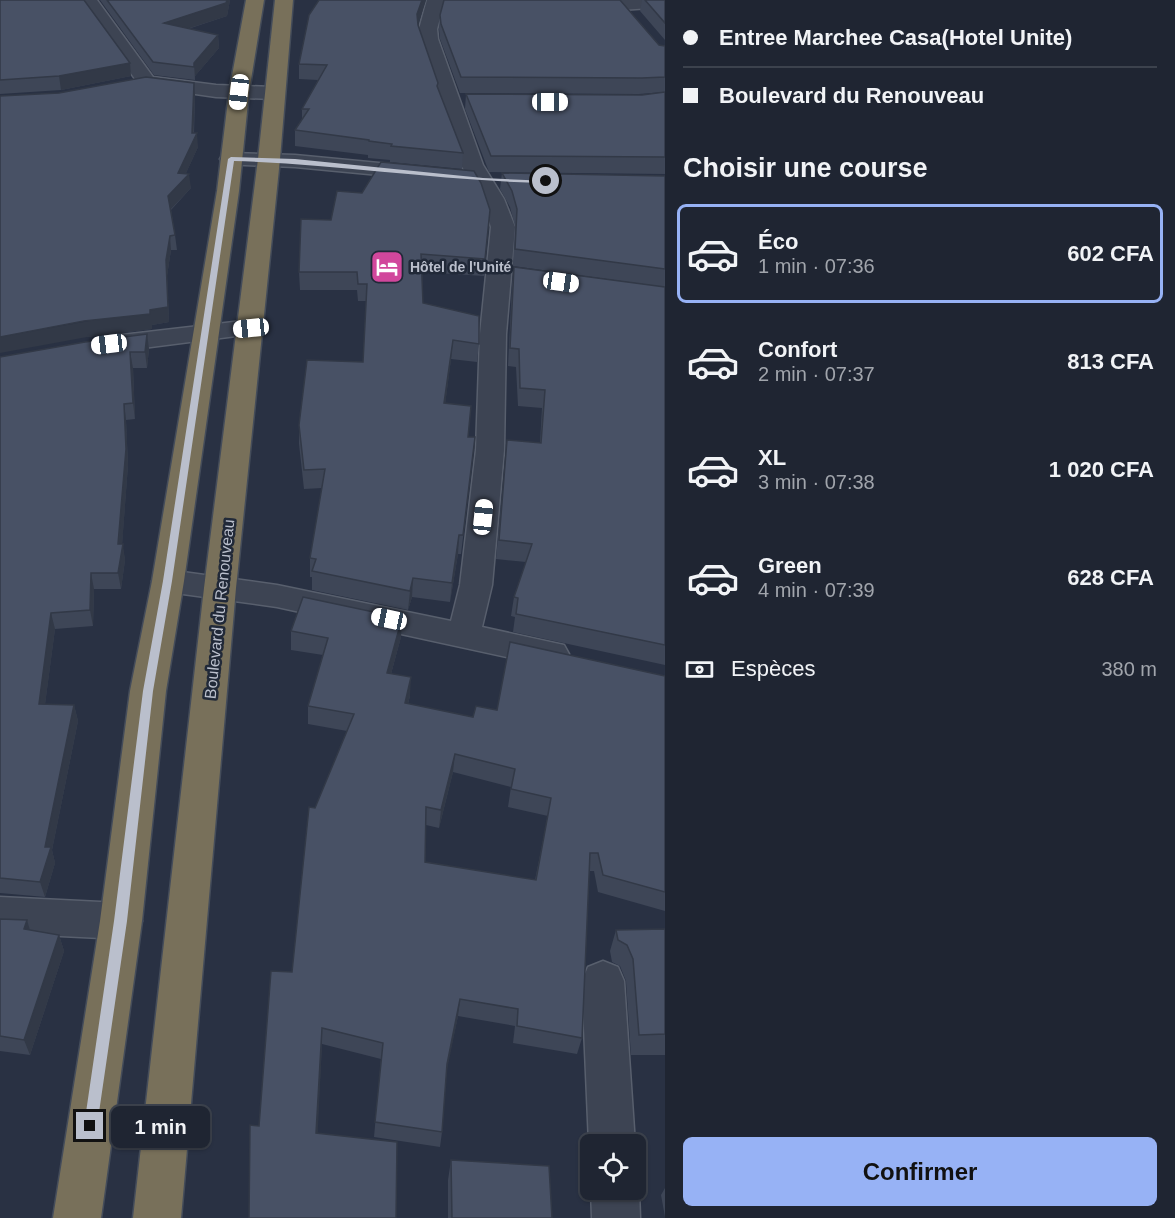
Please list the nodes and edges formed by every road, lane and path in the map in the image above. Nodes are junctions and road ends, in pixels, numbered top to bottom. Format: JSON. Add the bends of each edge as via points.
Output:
{"nodes":[{"id":1,"x":88,"y":0,"type":"edge"},
{"id":2,"x":255,"y":0,"type":"edge"},
{"id":3,"x":284,"y":0,"type":"edge"},
{"id":4,"x":436,"y":0,"type":"edge"},
{"id":5,"x":538,"y":0,"type":"edge"},
{"id":6,"x":619,"y":2,"type":"edge"},
{"id":7,"x":665,"y":2,"type":"edge"},
{"id":8,"x":634,"y":20,"type":"edge"},
{"id":9,"x":147,"y":82,"type":"junction"},
{"id":10,"x":126,"y":87,"type":"edge"},
{"id":11,"x":239,"y":92,"type":"junction"},
{"id":12,"x":274,"y":93,"type":"junction"},
{"id":13,"x":231,"y":159,"type":"junction"},
{"id":14,"x":269,"y":159,"type":"junction"},
{"id":15,"x":493,"y":180,"type":"junction"},
{"id":16,"x":251,"y":328,"type":"junction"},
{"id":17,"x":206,"y":332,"type":"junction"},
{"id":18,"x":76,"y":349,"type":"edge"},
{"id":19,"x":168,"y":581,"type":"junction"},
{"id":20,"x":220,"y":588,"type":"junction"},
{"id":21,"x":464,"y":634,"type":"junction"},
{"id":22,"x":578,"y":660,"type":"edge"},
{"id":23,"x":0,"y":915,"type":"edge"},
{"id":24,"x":120,"y":921,"type":"junction"},
{"id":25,"x":603,"y":981,"type":"dead end"},
{"id":26,"x":611,"y":1134,"type":"edge"},
{"id":27,"x":615,"y":1200,"type":"edge"},
{"id":28,"x":77,"y":1218,"type":"edge"},
{"id":29,"x":157,"y":1218,"type":"edge"},
{"id":30,"x":616,"y":1218,"type":"edge"}],
"edges":[{"from":1,"to":9,"type":"street"},
{"from":2,"to":11,"type":"highway"},
{"from":3,"to":12,"type":"highway","name":"Boulevard du Renouveau"},
{"from":4,"to":15,"type":"street","via":[[429,39],[460,101],[463,135],[472,165]]},
{"from":5,"to":6,"type":"street"},
{"from":6,"to":7,"type":"street"},
{"from":6,"to":8,"type":"street"},
{"from":9,"to":10,"type":"street"},
{"from":9,"to":11,"type":"street"},
{"from":11,"to":12,"type":"street"},
{"from":11,"to":13,"type":"highway"},
{"from":12,"to":14,"type":"highway","name":"Boulevard du Renouveau"},
{"from":13,"to":14,"type":"street"},
{"from":13,"to":17,"type":"highway"},
{"from":14,"to":15,"type":"street"},
{"from":14,"to":16,"type":"highway","name":"Boulevard du Renouveau"},
{"from":15,"to":21,"type":"street","via":[[493,198],[503,227],[510,275],[493,334],[489,461],[476,585]]},
{"from":16,"to":17,"type":"street"},
{"from":16,"to":20,"type":"highway","name":"Boulevard du Renouveau"},
{"from":17,"to":18,"type":"street"},
{"from":17,"to":19,"type":"highway"},
{"from":19,"to":20,"type":"street"},
{"from":19,"to":24,"type":"highway","via":[[148,691]]},
{"from":20,"to":21,"type":"street"},
{"from":20,"to":29,"type":"highway","name":"Boulevard du Renouveau"},
{"from":21,"to":22,"type":"street"},
{"from":23,"to":24,"type":"street"},
{"from":24,"to":28,"type":"highway"},
{"from":25,"to":26,"type":"street"},
{"from":27,"to":30,"type":"street"}]}
